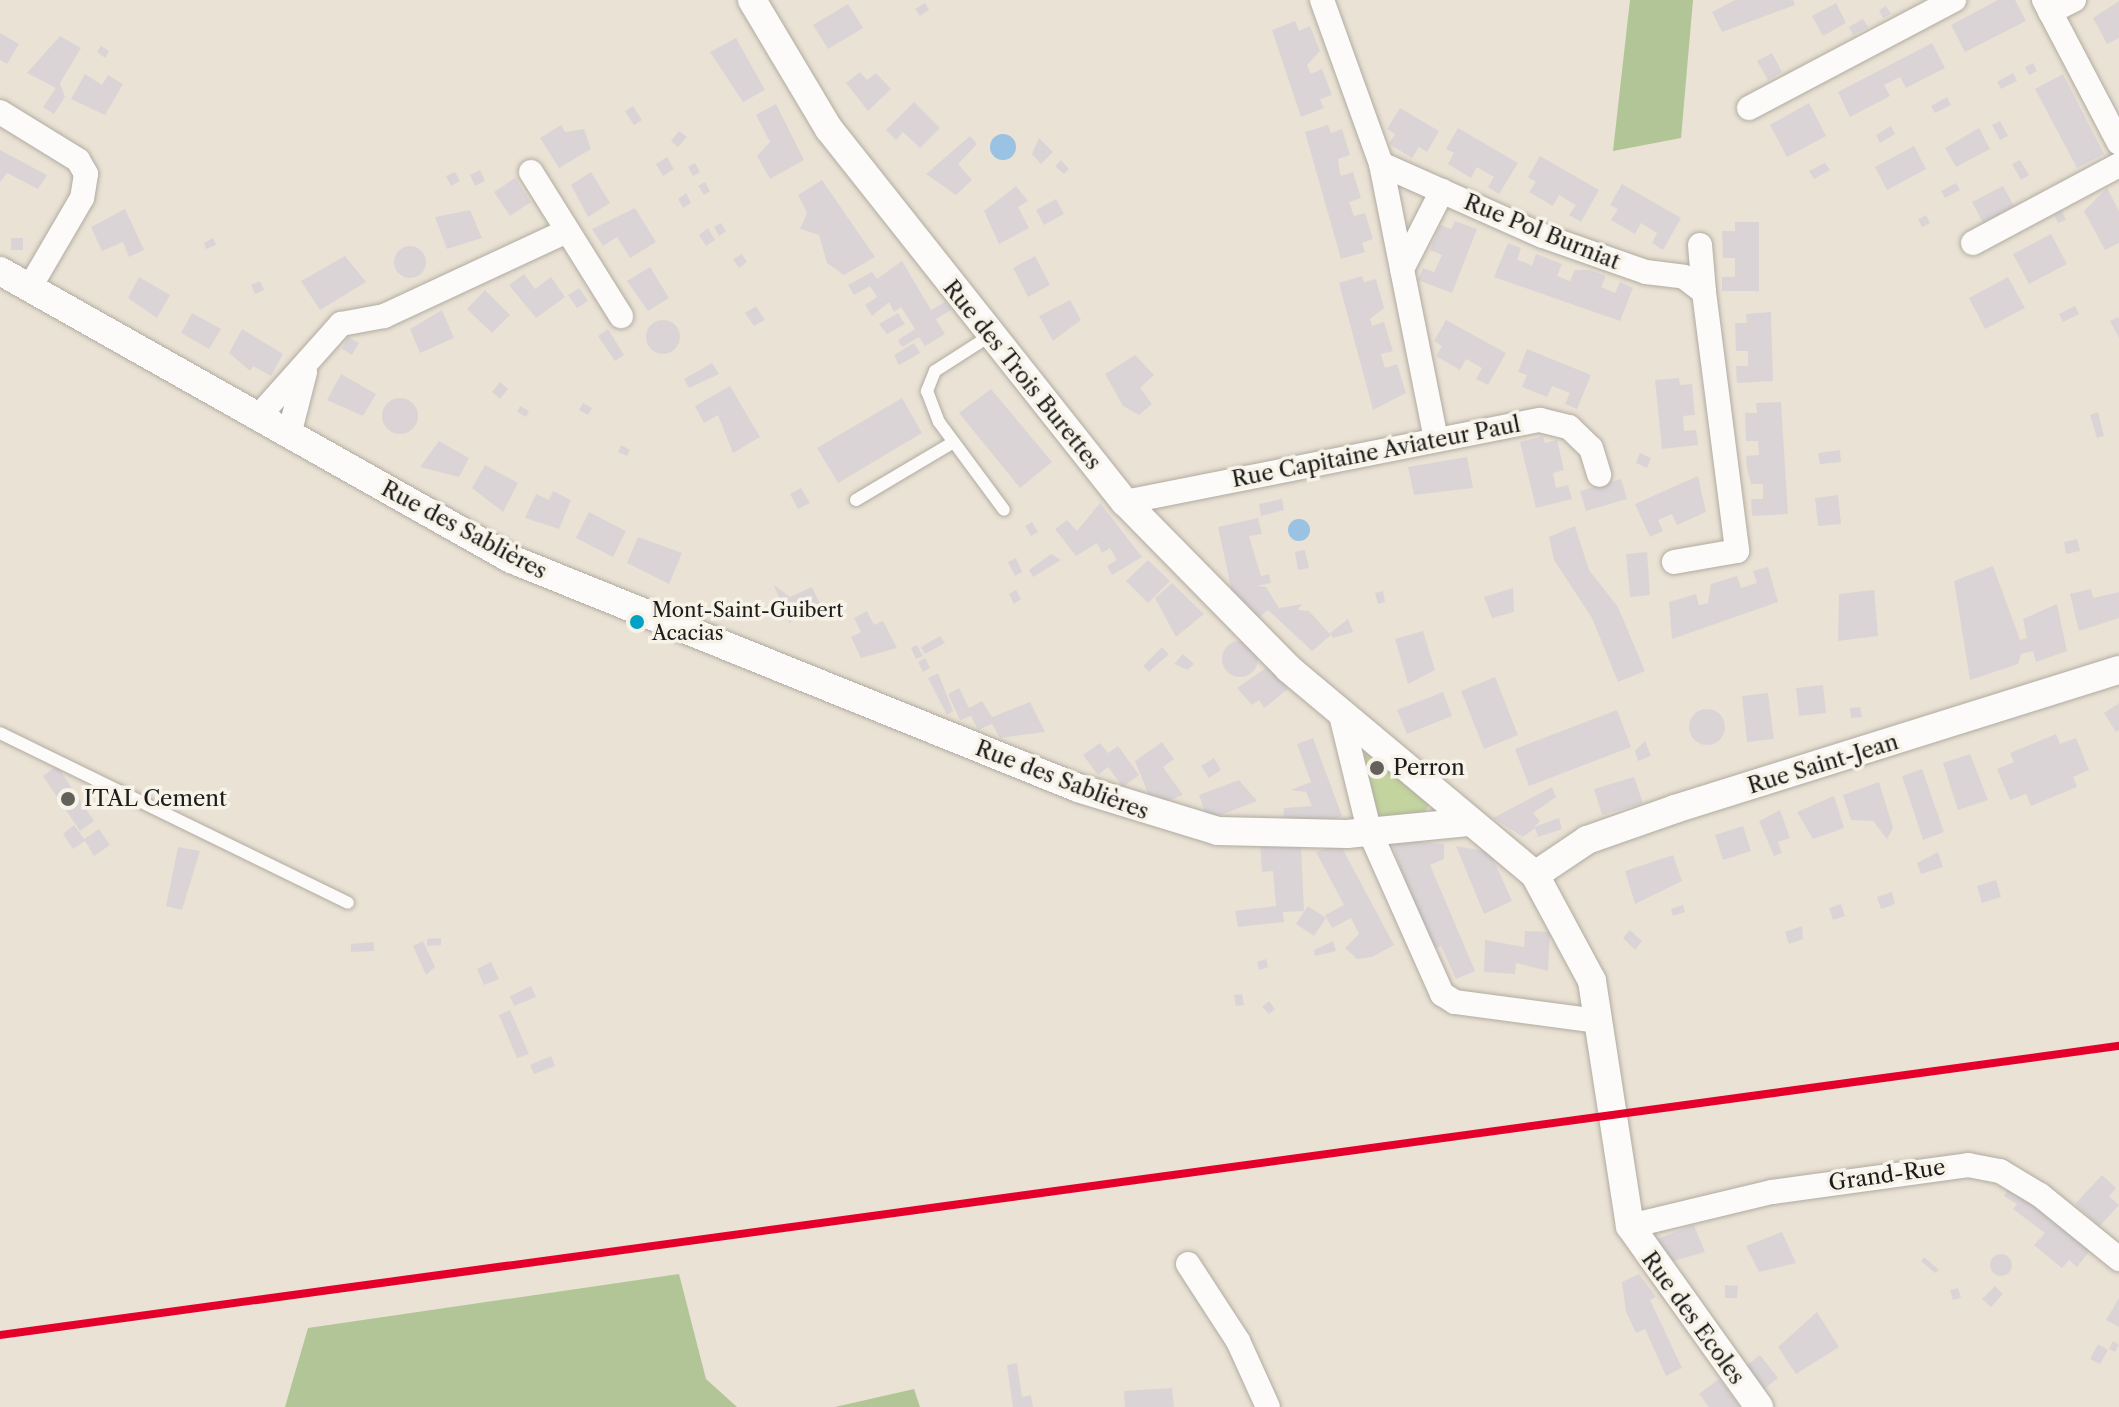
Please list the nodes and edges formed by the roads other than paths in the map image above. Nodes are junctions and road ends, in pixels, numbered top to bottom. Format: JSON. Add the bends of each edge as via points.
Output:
{"nodes":[{"id":1,"x":752,"y":0,"type":"edge"},
{"id":2,"x":1322,"y":0,"type":"edge"},
{"id":3,"x":1954,"y":0,"type":"edge"},
{"id":4,"x":2074,"y":0,"type":"edge"},
{"id":5,"x":2047,"y":6,"type":"edge"},
{"id":6,"x":1749,"y":108,"type":"dead end"},
{"id":7,"x":0,"y":112,"type":"edge"},
{"id":8,"x":2119,"y":143,"type":"edge"},
{"id":9,"x":1381,"y":164,"type":"junction"},
{"id":10,"x":2119,"y":165,"type":"edge"},
{"id":11,"x":531,"y":172,"type":"dead end"},
{"id":12,"x":1442,"y":191,"type":"junction"},
{"id":13,"x":565,"y":232,"type":"junction"},
{"id":14,"x":1973,"y":243,"type":"dead end"},
{"id":15,"x":1700,"y":245,"type":"dead end"},
{"id":16,"x":1402,"y":269,"type":"junction"},
{"id":17,"x":0,"y":271,"type":"edge"},
{"id":18,"x":30,"y":287,"type":"junction"},
{"id":19,"x":1704,"y":292,"type":"junction"},
{"id":20,"x":621,"y":316,"type":"dead end"},
{"id":21,"x":988,"y":337,"type":"junction"},
{"id":22,"x":305,"y":372,"type":"junction"},
{"id":23,"x":258,"y":417,"type":"junction"},
{"id":24,"x":289,"y":435,"type":"junction"},
{"id":25,"x":1436,"y":440,"type":"junction"},
{"id":26,"x":952,"y":443,"type":"junction"},
{"id":27,"x":1599,"y":475,"type":"dead end"},
{"id":28,"x":856,"y":500,"type":"dead end"},
{"id":29,"x":1125,"y":502,"type":"junction"},
{"id":30,"x":1004,"y":510,"type":"dead end"},
{"id":31,"x":1674,"y":562,"type":"dead end"},
{"id":32,"x":2119,"y":670,"type":"edge"},
{"id":33,"x":1340,"y":711,"type":"junction"},
{"id":34,"x":0,"y":733,"type":"edge"},
{"id":35,"x":1470,"y":822,"type":"junction"},
{"id":36,"x":1369,"y":830,"type":"junction"},
{"id":37,"x":1535,"y":875,"type":"junction"},
{"id":38,"x":348,"y":903,"type":"dead end"},
{"id":39,"x":1600,"y":1029,"type":"junction"},
{"id":40,"x":1628,"y":1213,"type":"junction"},
{"id":41,"x":2119,"y":1259,"type":"edge"},
{"id":42,"x":1188,"y":1264,"type":"dead end"},
{"id":43,"x":1268,"y":1407,"type":"edge"},
{"id":44,"x":1759,"y":1407,"type":"edge"}],
"edges":[{"from":1,"to":21,"type":"street","name":"Rue des Trois Burettes","via":[[829,129]]},
{"from":2,"to":9,"type":"street"},
{"from":3,"to":6,"type":"street"},
{"from":4,"to":5,"type":"street"},
{"from":5,"to":8,"type":"street"},
{"from":7,"to":18,"type":"street","via":[[96,171]]},
{"from":9,"to":12,"type":"street","name":"Rue Pol Burniat"},
{"from":9,"to":16,"type":"street"},
{"from":10,"to":14,"type":"street"},
{"from":11,"to":13,"type":"street"},
{"from":12,"to":16,"type":"street"},
{"from":12,"to":19,"type":"street","name":"Rue Pol Burniat","via":[[1543,236],[1646,272],[1684,277]]},
{"from":13,"to":20,"type":"street"},
{"from":13,"to":22,"type":"street","via":[[384,316],[341,324]]},
{"from":15,"to":19,"type":"street"},
{"from":16,"to":25,"type":"street"},
{"from":17,"to":18,"type":"street","name":"Rue des Sablières"},
{"from":18,"to":23,"type":"street","name":"Rue des Sablières"},
{"from":19,"to":31,"type":"street","via":[[1737,551]]},
{"from":21,"to":26,"type":"lane","via":[[930,380],[929,402]]},
{"from":21,"to":29,"type":"street","name":"Rue des Trois Burettes"},
{"from":22,"to":23,"type":"street"},
{"from":22,"to":24,"type":"street"},
{"from":23,"to":24,"type":"street","name":"Rue des Sablières"},
{"from":24,"to":36,"type":"street","name":"Rue des Sablières","via":[[511,559],[1078,788],[1218,831]]},
{"from":25,"to":27,"type":"street","name":"Rue Capitaine Aviateur Paul","via":[[1540,420],[1569,427],[1591,448]]},
{"from":25,"to":29,"type":"street","name":"Rue Capitaine Aviateur Paul"},
{"from":26,"to":28,"type":"lane"},
{"from":26,"to":30,"type":"lane"},
{"from":29,"to":33,"type":"street","name":"Rue des Trois Burettes"},
{"from":32,"to":37,"type":"street","name":"Rue Saint-Jean","via":[[1675,809],[1587,840]]},
{"from":33,"to":35,"type":"street","name":"Rue des Trois Burettes"},
{"from":33,"to":36,"type":"street"},
{"from":34,"to":38,"type":"lane"},
{"from":35,"to":36,"type":"street","name":"Rue des Sablières"},
{"from":35,"to":37,"type":"street","name":"Rue des Ecoles"},
{"from":36,"to":39,"type":"street","via":[[1442,994]]},
{"from":37,"to":39,"type":"street","name":"Rue des Ecoles","via":[[1575,939]]},
{"from":39,"to":40,"type":"street","name":"Rue des Ecoles"},
{"from":40,"to":41,"type":"street","name":"Grand-Rue","via":[[1968,1165],[2000,1171],[2040,1195]]},
{"from":40,"to":44,"type":"street","name":"Rue des Ecoles"},
{"from":42,"to":43,"type":"street","via":[[1238,1341]]}]}
